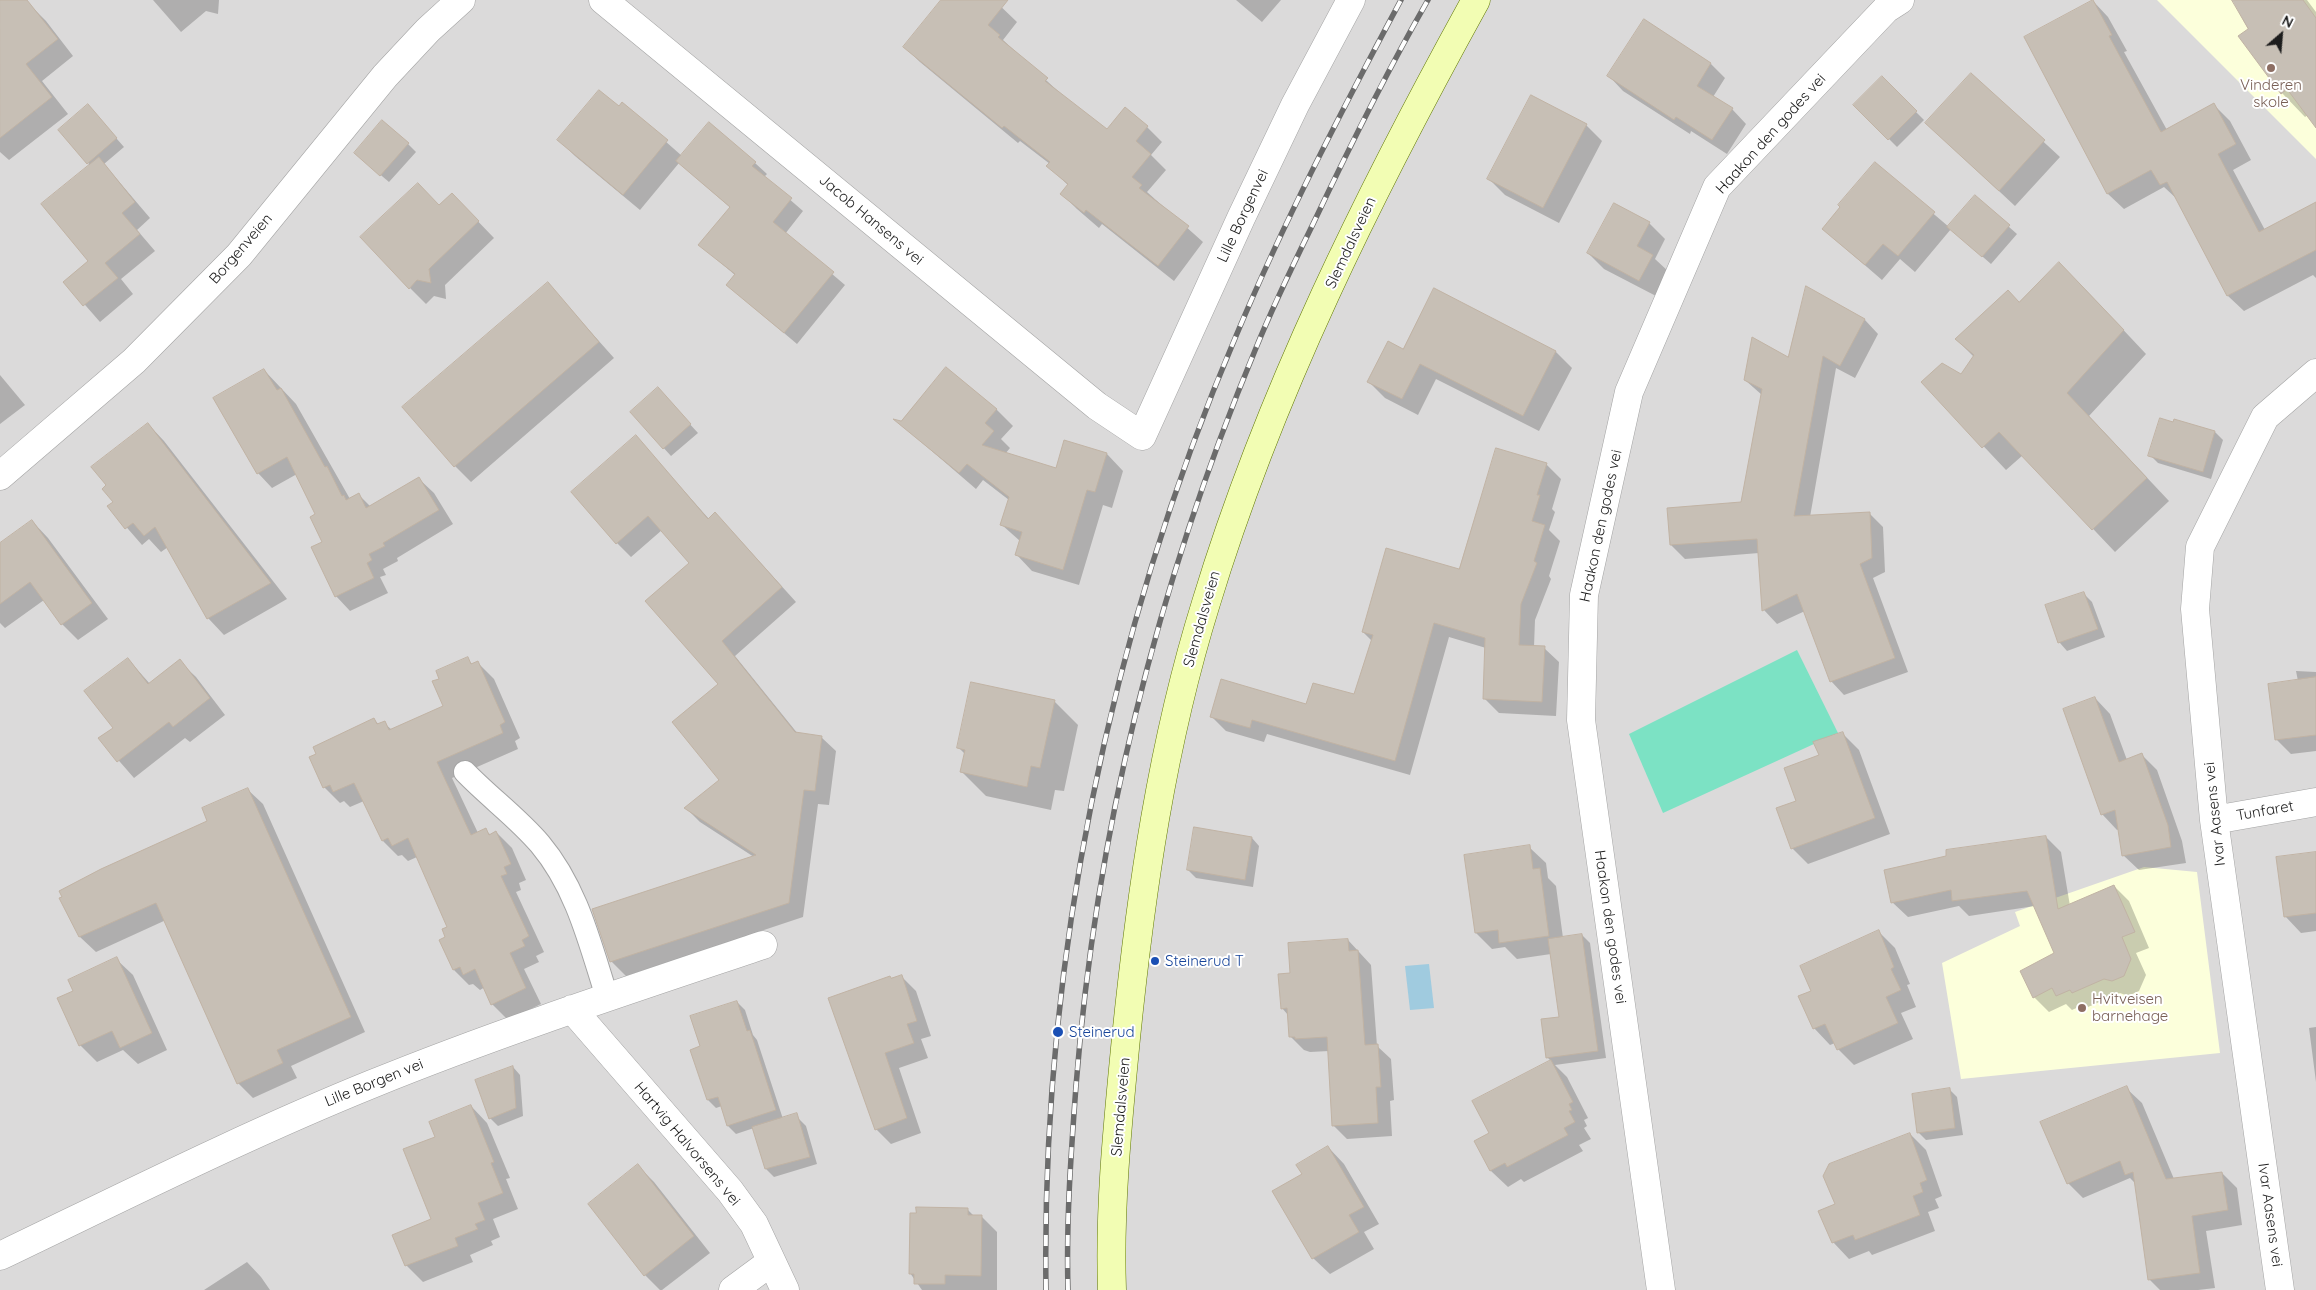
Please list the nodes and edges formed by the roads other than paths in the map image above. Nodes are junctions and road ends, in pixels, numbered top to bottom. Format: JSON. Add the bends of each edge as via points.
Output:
{"nodes":[{"id":1,"x":460,"y":0,"type":"edge"},
{"id":2,"x":603,"y":0,"type":"edge"},
{"id":3,"x":1352,"y":0,"type":"edge"},
{"id":4,"x":1476,"y":0,"type":"edge"},
{"id":5,"x":1900,"y":0,"type":"edge"},
{"id":6,"x":2316,"y":373,"type":"edge"},
{"id":7,"x":1142,"y":436,"type":"joint"},
{"id":8,"x":0,"y":476,"type":"edge"},
{"id":9,"x":466,"y":772,"type":"dead end"},
{"id":10,"x":2316,"y":802,"type":"edge"},
{"id":11,"x":2214,"y":820,"type":"junction"},
{"id":12,"x":763,"y":945,"type":"dead end"},
{"id":13,"x":607,"y":997,"type":"junction"},
{"id":14,"x":572,"y":1009,"type":"junction"},
{"id":15,"x":0,"y":1256,"type":"edge"},
{"id":16,"x":771,"y":1262,"type":"junction"},
{"id":17,"x":733,"y":1290,"type":"edge"},
{"id":18,"x":784,"y":1290,"type":"edge"},
{"id":19,"x":1112,"y":1290,"type":"edge"},
{"id":20,"x":1661,"y":1290,"type":"edge"},
{"id":21,"x":2280,"y":1290,"type":"edge"}],
"edges":[{"from":1,"to":8,"type":"street","name":"Borgenveien","via":[[385,76],[239,255],[134,361]]},
{"from":2,"to":7,"type":"street","name":"Jacob Hansens vei","via":[[1097,406]]},
{"from":3,"to":7,"type":"street","name":"Lille Borgenvei","via":[[1295,105]]},
{"from":4,"to":19,"type":"main road","name":"Slemdalsveien","via":[[1399,144],[1298,356],[1237,510],[1206,603],[1164,770],[1139,921],[1120,1100],[1113,1206]]},
{"from":5,"to":20,"type":"street","name":"Haakon den godes vei","via":[[1886,9],[1717,188],[1629,392],[1584,595],[1581,720]]},
{"from":6,"to":11,"type":"street","name":"Ivar Aasens vei","via":[[2265,417],[2200,547],[2195,609]]},
{"from":9,"to":13,"type":"lane","via":[[540,844],[560,871],[576,903]]},
{"from":10,"to":11,"type":"street","name":"Tunfaret"},
{"from":11,"to":21,"type":"street","name":"Ivar Aasens vei"},
{"from":12,"to":13,"type":"street","name":"Lille Borgen vei"},
{"from":13,"to":14,"type":"street","name":"Lille Borgen vei"},
{"from":14,"to":15,"type":"street","name":"Lille Borgen vei","via":[[440,1057],[297,1115]]},
{"from":14,"to":16,"type":"street","name":"Hartvig Halvorsens vei","via":[[730,1191],[754,1224]]},
{"from":16,"to":17,"type":"street"},
{"from":16,"to":18,"type":"street","name":"Hartvig Halvorsens vei"}]}
